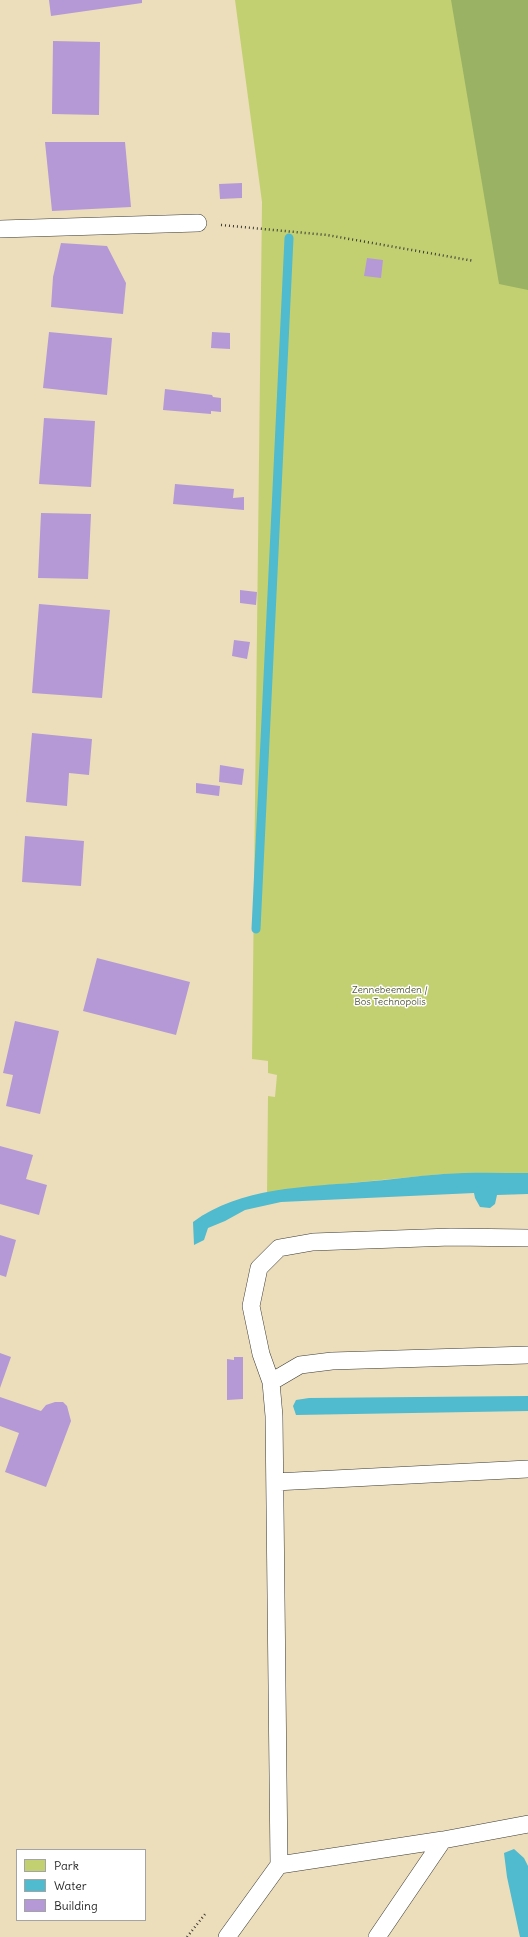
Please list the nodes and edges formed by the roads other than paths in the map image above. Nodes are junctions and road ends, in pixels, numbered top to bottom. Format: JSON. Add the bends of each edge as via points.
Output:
{"nodes":[{"id":1,"x":198,"y":223,"type":"road end"},
{"id":2,"x":0,"y":229,"type":"edge"},
{"id":3,"x":528,"y":1238,"type":"edge"},
{"id":4,"x":528,"y":1355,"type":"edge"},
{"id":5,"x":271,"y":1382,"type":"junction"},
{"id":6,"x":528,"y":1469,"type":"edge"},
{"id":7,"x":275,"y":1482,"type":"junction"},
{"id":8,"x":528,"y":1824,"type":"edge"},
{"id":9,"x":443,"y":1840,"type":"junction"},
{"id":10,"x":279,"y":1865,"type":"junction"},
{"id":11,"x":227,"y":1937,"type":"edge"},
{"id":12,"x":376,"y":1937,"type":"edge"}],
"edges":[{"from":1,"to":2,"type":"lane"},
{"from":3,"to":5,"type":"lane","via":[[451,1237],[328,1241],[279,1248],[260,1268],[251,1306],[261,1354]]},
{"from":4,"to":5,"type":"lane","via":[[300,1365]]},
{"from":5,"to":7,"type":"lane"},
{"from":6,"to":7,"type":"lane"},
{"from":7,"to":10,"type":"lane"},
{"from":8,"to":9,"type":"lane"},
{"from":9,"to":10,"type":"lane"},
{"from":9,"to":12,"type":"lane"},
{"from":10,"to":11,"type":"lane"}]}
